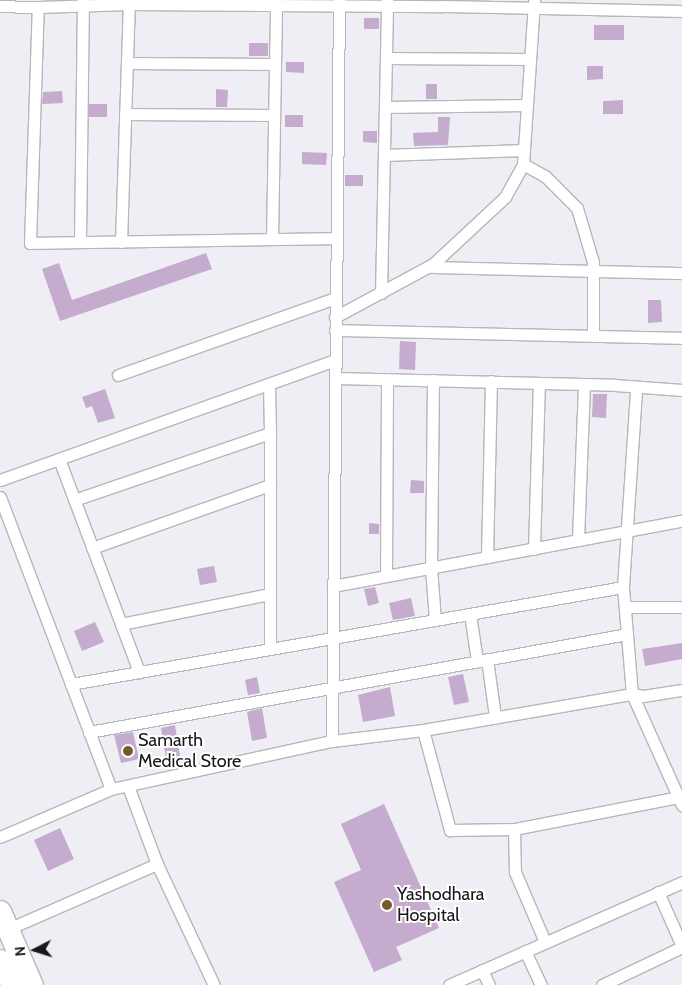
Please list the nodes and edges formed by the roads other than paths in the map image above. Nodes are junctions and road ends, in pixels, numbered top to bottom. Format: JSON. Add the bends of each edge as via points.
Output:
{"nodes":[{"id":1,"x":129,"y":2,"type":"edge"},
{"id":2,"x":276,"y":2,"type":"edge"},
{"id":3,"x":83,"y":3,"type":"edge"},
{"id":4,"x":339,"y":3,"type":"edge"},
{"id":5,"x":387,"y":3,"type":"edge"},
{"id":6,"x":534,"y":4,"type":"edge"},
{"id":7,"x":582,"y":4,"type":"edge"},
{"id":8,"x":639,"y":5,"type":"edge"},
{"id":9,"x":0,"y":6,"type":"edge"},
{"id":10,"x":38,"y":7,"type":"junction"},
{"id":11,"x":682,"y":11,"type":"edge"},
{"id":12,"x":386,"y":58,"type":"junction"},
{"id":13,"x":530,"y":59,"type":"junction"},
{"id":14,"x":127,"y":64,"type":"junction"},
{"id":15,"x":275,"y":64,"type":"junction"},
{"id":16,"x":527,"y":105,"type":"junction"},
{"id":17,"x":384,"y":106,"type":"junction"},
{"id":18,"x":125,"y":114,"type":"junction"},
{"id":19,"x":274,"y":114,"type":"junction"},
{"id":20,"x":524,"y":150,"type":"junction"},
{"id":21,"x":384,"y":155,"type":"junction"},
{"id":22,"x":523,"y":164,"type":"junction"},
{"id":23,"x":337,"y":238,"type":"junction"},
{"id":24,"x":272,"y":239,"type":"junction"},
{"id":25,"x":80,"y":242,"type":"junction"},
{"id":26,"x":121,"y":242,"type":"junction"},
{"id":27,"x":429,"y":267,"type":"junction"},
{"id":28,"x":593,"y":271,"type":"junction"},
{"id":29,"x":682,"y":273,"type":"edge"},
{"id":30,"x":381,"y":292,"type":"junction"},
{"id":31,"x":336,"y":298,"type":"junction"},
{"id":32,"x":335,"y":317,"type":"junction"},
{"id":33,"x":335,"y":330,"type":"junction"},
{"id":34,"x":593,"y":336,"type":"junction"},
{"id":35,"x":682,"y":338,"type":"edge"},
{"id":36,"x":335,"y":360,"type":"junction"},
{"id":37,"x":118,"y":376,"type":"dead end"},
{"id":38,"x":335,"y":378,"type":"junction"},
{"id":39,"x":387,"y":379,"type":"junction"},
{"id":40,"x":433,"y":380,"type":"junction"},
{"id":41,"x":491,"y":381,"type":"junction"},
{"id":42,"x":539,"y":383,"type":"junction"},
{"id":43,"x":269,"y":384,"type":"junction"},
{"id":44,"x":584,"y":384,"type":"junction"},
{"id":45,"x":636,"y":389,"type":"junction"},
{"id":46,"x":682,"y":390,"type":"edge"},
{"id":47,"x":270,"y":433,"type":"junction"},
{"id":48,"x":59,"y":459,"type":"junction"},
{"id":49,"x":0,"y":480,"type":"edge"},
{"id":50,"x":270,"y":485,"type":"junction"},
{"id":51,"x":0,"y":497,"type":"edge"},
{"id":52,"x":74,"y":500,"type":"junction"},
{"id":53,"x":682,"y":521,"type":"edge"},
{"id":54,"x":627,"y":532,"type":"junction"},
{"id":55,"x":578,"y":540,"type":"junction"},
{"id":56,"x":92,"y":548,"type":"junction"},
{"id":57,"x":534,"y":549,"type":"junction"},
{"id":58,"x":487,"y":557,"type":"junction"},
{"id":59,"x":431,"y":568,"type":"junction"},
{"id":60,"x":386,"y":576,"type":"junction"},
{"id":61,"x":333,"y":586,"type":"junction"},
{"id":62,"x":623,"y":587,"type":"junction"},
{"id":63,"x":270,"y":594,"type":"junction"},
{"id":64,"x":625,"y":607,"type":"junction"},
{"id":65,"x":682,"y":607,"type":"edge"},
{"id":66,"x":470,"y":614,"type":"junction"},
{"id":67,"x":435,"y":620,"type":"junction"},
{"id":68,"x":121,"y":624,"type":"junction"},
{"id":69,"x":627,"y":634,"type":"junction"},
{"id":70,"x":333,"y":638,"type":"junction"},
{"id":71,"x":270,"y":649,"type":"junction"},
{"id":72,"x":482,"y":660,"type":"junction"},
{"id":73,"x":139,"y":672,"type":"junction"},
{"id":74,"x":71,"y":684,"type":"junction"},
{"id":75,"x":333,"y":687,"type":"junction"},
{"id":76,"x":682,"y":690,"type":"edge"},
{"id":77,"x":632,"y":694,"type":"junction"},
{"id":78,"x":495,"y":717,"type":"junction"},
{"id":79,"x":423,"y":730,"type":"junction"},
{"id":80,"x":89,"y":732,"type":"junction"},
{"id":81,"x":332,"y":741,"type":"junction"},
{"id":82,"x":128,"y":786,"type":"junction"},
{"id":83,"x":111,"y":789,"type":"junction"},
{"id":84,"x":680,"y":801,"type":"edge"},
{"id":85,"x":514,"y":829,"type":"junction"},
{"id":86,"x":0,"y":837,"type":"edge"},
{"id":87,"x":156,"y":864,"type":"junction"},
{"id":88,"x":682,"y":882,"type":"edge"},
{"id":89,"x":658,"y":892,"type":"junction"},
{"id":90,"x":4,"y":920,"type":"edge"},
{"id":91,"x":545,"y":942,"type":"junction"},
{"id":92,"x":682,"y":946,"type":"edge"},
{"id":93,"x":525,"y":951,"type":"junction"},
{"id":94,"x":0,"y":960,"type":"edge"},
{"id":95,"x":482,"y":970,"type":"junction"},
{"id":96,"x":12,"y":985,"type":"edge"},
{"id":97,"x":32,"y":985,"type":"edge"},
{"id":98,"x":214,"y":985,"type":"edge"},
{"id":99,"x":448,"y":985,"type":"edge"},
{"id":100,"x":489,"y":985,"type":"edge"},
{"id":101,"x":541,"y":985,"type":"edge"},
{"id":102,"x":602,"y":985,"type":"edge"}],
"edges":[{"from":1,"to":2,"type":"street"},
{"from":1,"to":3,"type":"street"},
{"from":1,"to":14,"type":"street"},
{"from":2,"to":4,"type":"street"},
{"from":2,"to":15,"type":"street"},
{"from":3,"to":10,"type":"street"},
{"from":3,"to":25,"type":"street"},
{"from":4,"to":5,"type":"street"},
{"from":4,"to":23,"type":"street"},
{"from":5,"to":6,"type":"street"},
{"from":5,"to":12,"type":"street"},
{"from":6,"to":7,"type":"street"},
{"from":6,"to":13,"type":"street"},
{"from":7,"to":8,"type":"street"},
{"from":8,"to":11,"type":"street"},
{"from":9,"to":10,"type":"street"},
{"from":10,"to":25,"type":"street","via":[[30,243]]},
{"from":12,"to":13,"type":"street"},
{"from":12,"to":17,"type":"street"},
{"from":13,"to":16,"type":"street"},
{"from":14,"to":15,"type":"street"},
{"from":14,"to":18,"type":"street"},
{"from":15,"to":19,"type":"street"},
{"from":16,"to":17,"type":"street"},
{"from":16,"to":20,"type":"street"},
{"from":17,"to":21,"type":"street"},
{"from":18,"to":19,"type":"street"},
{"from":18,"to":26,"type":"street"},
{"from":19,"to":24,"type":"street"},
{"from":20,"to":21,"type":"street"},
{"from":20,"to":22,"type":"street"},
{"from":21,"to":30,"type":"street"},
{"from":22,"to":27,"type":"street","via":[[505,197]]},
{"from":22,"to":28,"type":"street","via":[[545,176],[577,208]]},
{"from":23,"to":24,"type":"street"},
{"from":23,"to":31,"type":"street"},
{"from":24,"to":26,"type":"street"},
{"from":25,"to":26,"type":"street"},
{"from":27,"to":28,"type":"street"},
{"from":27,"to":30,"type":"street"},
{"from":28,"to":29,"type":"street"},
{"from":28,"to":34,"type":"street"},
{"from":30,"to":32,"type":"street"},
{"from":31,"to":32,"type":"street"},
{"from":31,"to":37,"type":"street"},
{"from":32,"to":33,"type":"street"},
{"from":33,"to":34,"type":"street"},
{"from":33,"to":36,"type":"street"},
{"from":34,"to":35,"type":"street"},
{"from":36,"to":38,"type":"street"},
{"from":36,"to":43,"type":"street"},
{"from":38,"to":39,"type":"street"},
{"from":38,"to":61,"type":"street"},
{"from":39,"to":40,"type":"street"},
{"from":39,"to":60,"type":"street"},
{"from":40,"to":41,"type":"street"},
{"from":40,"to":59,"type":"street"},
{"from":41,"to":42,"type":"street"},
{"from":41,"to":58,"type":"street"},
{"from":42,"to":44,"type":"street"},
{"from":42,"to":57,"type":"street"},
{"from":43,"to":47,"type":"street"},
{"from":43,"to":48,"type":"street"},
{"from":44,"to":45,"type":"street"},
{"from":44,"to":55,"type":"street"},
{"from":45,"to":46,"type":"street"},
{"from":45,"to":54,"type":"street"},
{"from":47,"to":50,"type":"street"},
{"from":47,"to":52,"type":"street"},
{"from":48,"to":49,"type":"street"},
{"from":48,"to":52,"type":"street"},
{"from":50,"to":56,"type":"street"},
{"from":50,"to":63,"type":"street"},
{"from":51,"to":74,"type":"street"},
{"from":52,"to":56,"type":"street"},
{"from":53,"to":54,"type":"street"},
{"from":54,"to":55,"type":"street"},
{"from":54,"to":62,"type":"street"},
{"from":55,"to":57,"type":"street"},
{"from":56,"to":68,"type":"street"},
{"from":57,"to":58,"type":"street"},
{"from":58,"to":59,"type":"street"},
{"from":59,"to":60,"type":"street"},
{"from":59,"to":67,"type":"street"},
{"from":60,"to":61,"type":"street"},
{"from":61,"to":70,"type":"street"},
{"from":62,"to":64,"type":"street"},
{"from":62,"to":66,"type":"street"},
{"from":63,"to":68,"type":"street"},
{"from":63,"to":71,"type":"street"},
{"from":64,"to":65,"type":"street"},
{"from":64,"to":69,"type":"street"},
{"from":66,"to":67,"type":"street"},
{"from":66,"to":72,"type":"street"},
{"from":67,"to":70,"type":"street"},
{"from":68,"to":73,"type":"street"},
{"from":69,"to":72,"type":"street"},
{"from":69,"to":77,"type":"street"},
{"from":70,"to":71,"type":"street"},
{"from":70,"to":75,"type":"street"},
{"from":71,"to":73,"type":"street"},
{"from":72,"to":75,"type":"street"},
{"from":72,"to":78,"type":"street"},
{"from":73,"to":74,"type":"street"},
{"from":74,"to":80,"type":"street"},
{"from":75,"to":80,"type":"street"},
{"from":75,"to":81,"type":"street"},
{"from":76,"to":77,"type":"street","via":[[644,696]]},
{"from":77,"to":78,"type":"street"},
{"from":77,"to":84,"type":"street"},
{"from":78,"to":79,"type":"street"},
{"from":79,"to":81,"type":"street"},
{"from":79,"to":85,"type":"street","via":[[450,830]]},
{"from":80,"to":83,"type":"street"},
{"from":81,"to":82,"type":"street"},
{"from":82,"to":83,"type":"street"},
{"from":82,"to":87,"type":"street"},
{"from":83,"to":86,"type":"street"},
{"from":84,"to":85,"type":"street"},
{"from":85,"to":91,"type":"street","via":[[515,872]]},
{"from":87,"to":90,"type":"street"},
{"from":87,"to":98,"type":"street"},
{"from":88,"to":89,"type":"street"},
{"from":89,"to":91,"type":"street"},
{"from":89,"to":92,"type":"street"},
{"from":90,"to":97,"type":"highway"},
{"from":91,"to":93,"type":"street"},
{"from":92,"to":102,"type":"street"},
{"from":93,"to":95,"type":"street"},
{"from":93,"to":101,"type":"street"},
{"from":94,"to":96,"type":"highway"},
{"from":95,"to":99,"type":"street"},
{"from":95,"to":100,"type":"street"}]}
